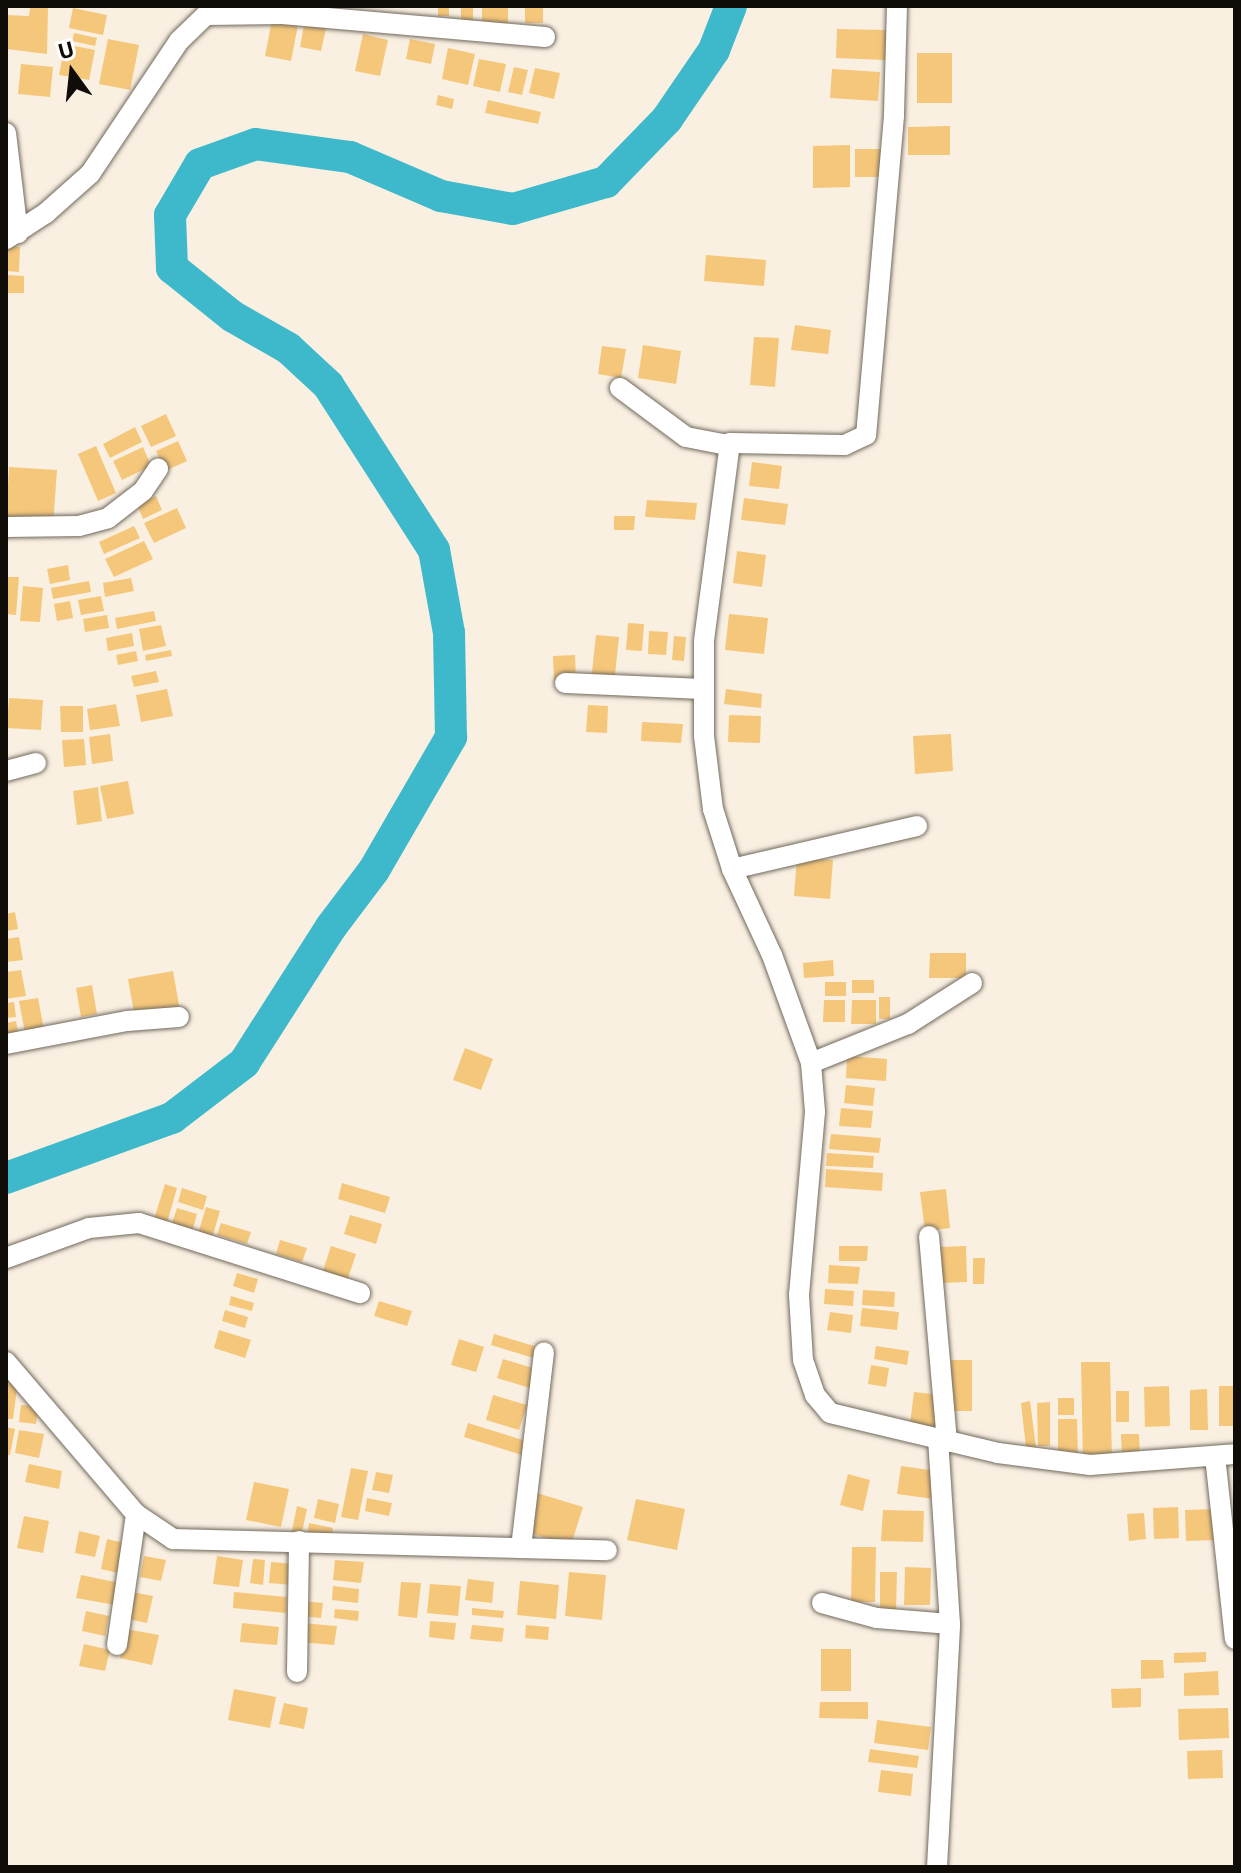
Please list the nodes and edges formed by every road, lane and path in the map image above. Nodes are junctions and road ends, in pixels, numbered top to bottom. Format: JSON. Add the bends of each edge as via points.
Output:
{"nodes":[{"id":1,"x":897,"y":6,"type":"edge"},
{"id":2,"x":545,"y":37,"type":"dead end"},
{"id":3,"x":6,"y":133,"type":"edge"},
{"id":4,"x":12,"y":236,"type":"edge"},
{"id":5,"x":620,"y":388,"type":"dead end"},
{"id":6,"x":728,"y":445,"type":"junction"},
{"id":7,"x":158,"y":469,"type":"dead end"},
{"id":8,"x":6,"y":527,"type":"edge"},
{"id":9,"x":565,"y":683,"type":"dead end"},
{"id":10,"x":704,"y":689,"type":"junction"},
{"id":11,"x":36,"y":763,"type":"dead end"},
{"id":12,"x":6,"y":771,"type":"edge"},
{"id":13,"x":917,"y":826,"type":"dead end"},
{"id":14,"x":732,"y":869,"type":"junction"},
{"id":15,"x":972,"y":983,"type":"dead end"},
{"id":16,"x":179,"y":1017,"type":"dead end"},
{"id":17,"x":6,"y":1044,"type":"edge"},
{"id":18,"x":811,"y":1063,"type":"junction"},
{"id":19,"x":929,"y":1236,"type":"dead end"},
{"id":20,"x":6,"y":1258,"type":"edge"},
{"id":21,"x":360,"y":1293,"type":"dead end"},
{"id":22,"x":544,"y":1352,"type":"dead end"},
{"id":23,"x":6,"y":1362,"type":"edge"},
{"id":24,"x":943,"y":1440,"type":"junction"},
{"id":25,"x":1225,"y":1455,"type":"edge"},
{"id":26,"x":136,"y":1514,"type":"junction"},
{"id":27,"x":299,"y":1541,"type":"junction"},
{"id":28,"x":521,"y":1548,"type":"junction"},
{"id":29,"x":607,"y":1550,"type":"dead end"},
{"id":30,"x":822,"y":1603,"type":"dead end"},
{"id":31,"x":950,"y":1624,"type":"junction"},
{"id":32,"x":1235,"y":1639,"type":"edge"},
{"id":33,"x":117,"y":1645,"type":"dead end"},
{"id":34,"x":297,"y":1672,"type":"dead end"},
{"id":35,"x":937,"y":1867,"type":"edge"}],
"edges":[{"from":1,"to":6,"type":"street","via":[[894,116],[866,435],[845,445],[744,440]]},
{"from":2,"to":4,"type":"street","via":[[212,13],[179,41],[90,174]]},
{"from":3,"to":4,"type":"street"},
{"from":5,"to":6,"type":"street","via":[[686,437]]},
{"from":6,"to":10,"type":"street","via":[[704,641]]},
{"from":7,"to":8,"type":"street","via":[[143,491],[108,518],[79,526]]},
{"from":9,"to":10,"type":"street"},
{"from":10,"to":14,"type":"street","via":[[709,790]]},
{"from":11,"to":12,"type":"street"},
{"from":13,"to":14,"type":"street"},
{"from":14,"to":18,"type":"street","via":[[772,955]]},
{"from":15,"to":18,"type":"street","via":[[908,1024]]},
{"from":16,"to":17,"type":"street","via":[[127,1021]]},
{"from":18,"to":24,"type":"street","via":[[815,1112],[799,1306],[806,1372],[830,1413]]},
{"from":19,"to":24,"type":"street"},
{"from":20,"to":21,"type":"street","via":[[89,1228],[139,1223]]},
{"from":22,"to":28,"type":"street"},
{"from":23,"to":26,"type":"street"},
{"from":24,"to":25,"type":"street","via":[[1072,1465]]},
{"from":24,"to":31,"type":"street"},
{"from":25,"to":32,"type":"street"},
{"from":26,"to":27,"type":"street","via":[[173,1539]]},
{"from":26,"to":33,"type":"street"},
{"from":27,"to":28,"type":"street"},
{"from":27,"to":34,"type":"street"},
{"from":28,"to":29,"type":"street"},
{"from":30,"to":31,"type":"street","via":[[889,1620]]},
{"from":31,"to":35,"type":"street"}]}
